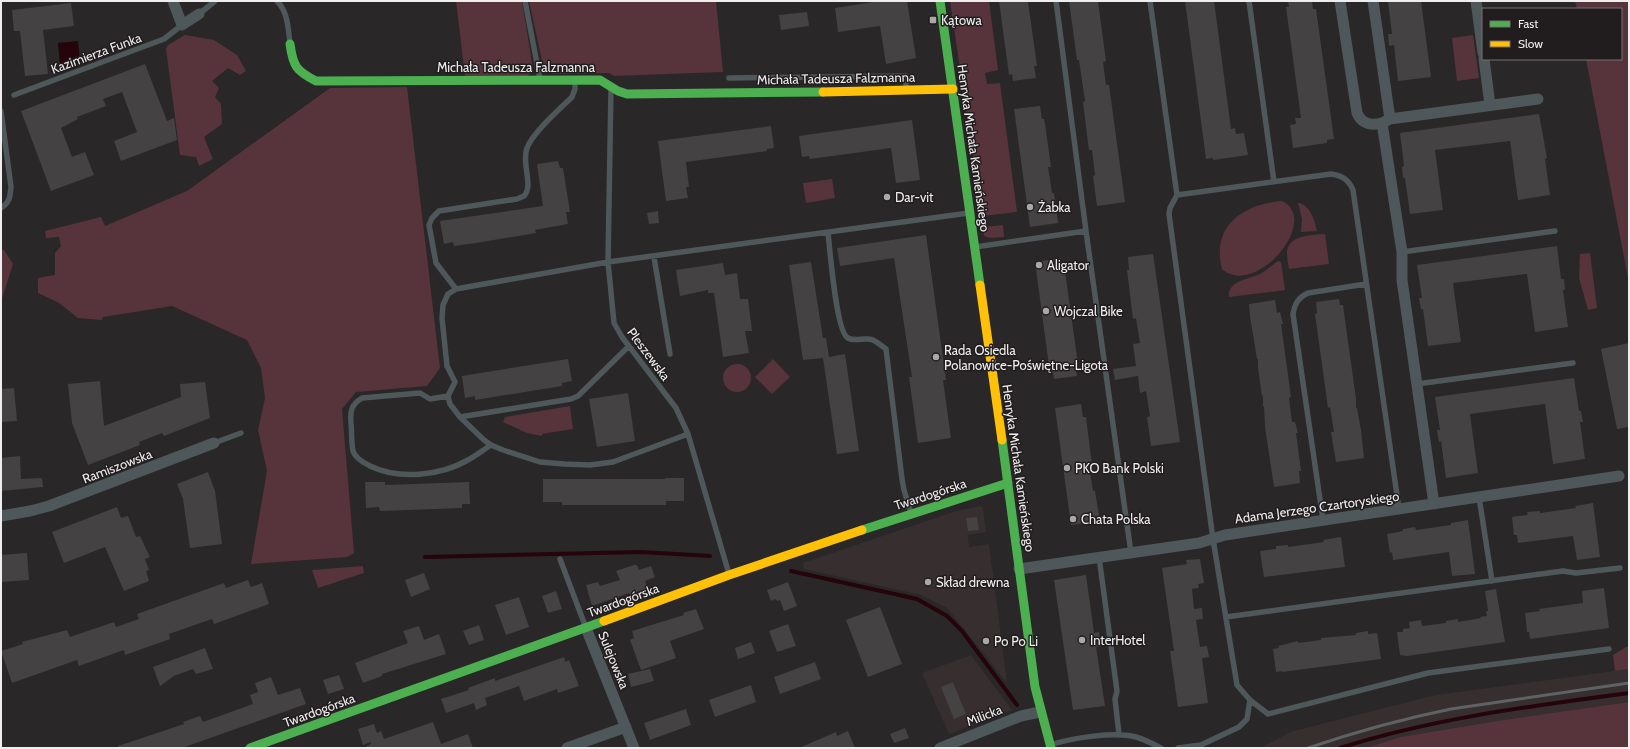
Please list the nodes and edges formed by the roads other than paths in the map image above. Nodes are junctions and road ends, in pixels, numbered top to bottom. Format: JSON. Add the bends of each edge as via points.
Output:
{"nodes":[{"id":1,"x":173,"y":1,"type":"edge"},
{"id":2,"x":215,"y":1,"type":"edge"},
{"id":3,"x":277,"y":1,"type":"edge"},
{"id":4,"x":525,"y":1,"type":"edge"},
{"id":5,"x":940,"y":1,"type":"edge"},
{"id":6,"x":1056,"y":1,"type":"edge"},
{"id":7,"x":1150,"y":1,"type":"edge"},
{"id":8,"x":1249,"y":1,"type":"edge"},
{"id":9,"x":1340,"y":1,"type":"edge"},
{"id":10,"x":1373,"y":1,"type":"edge"},
{"id":11,"x":1476,"y":1,"type":"edge"},
{"id":12,"x":199,"y":14,"type":"joint"},
{"id":13,"x":182,"y":25,"type":"junction"},
{"id":14,"x":290,"y":44,"type":"joint"},
{"id":15,"x":1482,"y":46,"type":"edge"},
{"id":16,"x":1484,"y":60,"type":"edge"},
{"id":17,"x":729,"y":78,"type":"dead end"},
{"id":18,"x":541,"y":81,"type":"junction"},
{"id":19,"x":575,"y":81,"type":"junction"},
{"id":20,"x":611,"y":87,"type":"junction"},
{"id":21,"x":953,"y":89,"type":"junction"},
{"id":22,"x":906,"y":91,"type":"junction"},
{"id":23,"x":14,"y":95,"type":"dead end"},
{"id":24,"x":1538,"y":99,"type":"dead end"},
{"id":25,"x":1490,"y":105,"type":"junction"},
{"id":26,"x":1,"y":111,"type":"edge"},
{"id":27,"x":1386,"y":121,"type":"junction"},
{"id":28,"x":1274,"y":182,"type":"junction"},
{"id":29,"x":1177,"y":195,"type":"junction"},
{"id":30,"x":1,"y":208,"type":"edge"},
{"id":31,"x":970,"y":213,"type":"junction"},
{"id":32,"x":1086,"y":231,"type":"junction"},
{"id":33,"x":1555,"y":231,"type":"dead end"},
{"id":34,"x":828,"y":233,"type":"junction"},
{"id":35,"x":975,"y":247,"type":"junction"},
{"id":36,"x":1402,"y":252,"type":"junction"},
{"id":37,"x":654,"y":257,"type":"junction"},
{"id":38,"x":608,"y":262,"type":"junction"},
{"id":39,"x":1366,"y":284,"type":"junction"},
{"id":40,"x":456,"y":289,"type":"junction"},
{"id":41,"x":629,"y":346,"type":"junction"},
{"id":42,"x":670,"y":354,"type":"dead end"},
{"id":43,"x":1573,"y":364,"type":"dead end"},
{"id":44,"x":1417,"y":384,"type":"junction"},
{"id":45,"x":448,"y":396,"type":"junction"},
{"id":46,"x":460,"y":417,"type":"junction"},
{"id":47,"x":241,"y":433,"type":"dead end"},
{"id":48,"x":688,"y":434,"type":"junction"},
{"id":49,"x":214,"y":443,"type":"joint"},
{"id":50,"x":491,"y":445,"type":"junction"},
{"id":51,"x":1619,"y":476,"type":"dead end"},
{"id":52,"x":1008,"y":483,"type":"junction"},
{"id":53,"x":1479,"y":497,"type":"junction"},
{"id":54,"x":1434,"y":504,"type":"junction"},
{"id":55,"x":1399,"y":509,"type":"junction"},
{"id":56,"x":911,"y":513,"type":"junction"},
{"id":57,"x":1,"y":516,"type":"edge"},
{"id":58,"x":1323,"y":520,"type":"junction"},
{"id":59,"x":1213,"y":539,"type":"junction"},
{"id":60,"x":1131,"y":553,"type":"junction"},
{"id":61,"x":1099,"y":558,"type":"junction"},
{"id":62,"x":560,"y":559,"type":"dead end"},
{"id":63,"x":1620,"y":568,"type":"dead end"},
{"id":64,"x":1019,"y":569,"type":"junction"},
{"id":65,"x":729,"y":575,"type":"junction"},
{"id":66,"x":1492,"y":581,"type":"junction"},
{"id":67,"x":1226,"y":617,"type":"junction"},
{"id":68,"x":586,"y":628,"type":"junction"},
{"id":69,"x":1609,"y":649,"type":"dead end"},
{"id":70,"x":1250,"y":700,"type":"junction"},
{"id":71,"x":1040,"y":712,"type":"junction"},
{"id":72,"x":626,"y":727,"type":"junction"},
{"id":73,"x":1119,"y":734,"type":"junction"},
{"id":74,"x":1050,"y":746,"type":"edge"},
{"id":75,"x":250,"y":748,"type":"edge"},
{"id":76,"x":567,"y":748,"type":"edge"},
{"id":77,"x":634,"y":748,"type":"edge"},
{"id":78,"x":940,"y":748,"type":"edge"},
{"id":79,"x":1161,"y":748,"type":"edge"},
{"id":80,"x":1178,"y":748,"type":"edge"}],
"edges":[{"from":1,"to":13,"type":"street"},
{"from":2,"to":12,"type":"lane"},
{"from":3,"to":14,"type":"lane","name":"Michała Tadeusza Falzmanna","via":[[287,17]]},
{"from":4,"to":18,"type":"lane"},
{"from":5,"to":21,"type":"street","name":"Henryka Michała Kamieńskiego"},
{"from":6,"to":32,"type":"lane"},
{"from":7,"to":29,"type":"lane"},
{"from":8,"to":28,"type":"lane"},
{"from":9,"to":27,"type":"street","via":[[1357,113],[1365,123],[1375,125]]},
{"from":10,"to":27,"type":"street"},
{"from":11,"to":15,"type":"street"},
{"from":12,"to":13,"type":"street"},
{"from":13,"to":23,"type":"lane","name":"Kazimierza Funka","via":[[164,40]]},
{"from":14,"to":18,"type":"street","name":"Michała Tadeusza Falzmanna","via":[[292,61],[301,74],[316,82]]},
{"from":16,"to":25,"type":"street"},
{"from":17,"to":22,"type":"lane","via":[[906,76]]},
{"from":18,"to":19,"type":"street","name":"Michała Tadeusza Falzmanna"},
{"from":19,"to":20,"type":"street","name":"Michała Tadeusza Falzmanna","via":[[600,80]]},
{"from":19,"to":40,"type":"lane","via":[[572,97],[533,137],[527,147],[524,157],[528,188],[524,196],[439,211],[432,218],[429,225],[436,263]]},
{"from":20,"to":22,"type":"street","name":"Michała Tadeusza Falzmanna","via":[[627,94]]},
{"from":20,"to":38,"type":"lane","name":"Pleszewska"},
{"from":21,"to":22,"type":"street","name":"Michała Tadeusza Falzmanna"},
{"from":21,"to":31,"type":"street","name":"Henryka Michała Kamieńskiego"},
{"from":24,"to":25,"type":"street"},
{"from":25,"to":27,"type":"street"},
{"from":26,"to":30,"type":"lane","via":[[11,187],[9,199]]},
{"from":27,"to":36,"type":"street"},
{"from":28,"to":29,"type":"lane"},
{"from":28,"to":39,"type":"lane","via":[[1331,174],[1348,181],[1353,190]]},
{"from":29,"to":59,"type":"lane","via":[[1169,214]]},
{"from":31,"to":34,"type":"lane"},
{"from":31,"to":35,"type":"street","name":"Henryka Michała Kamieńskiego"},
{"from":32,"to":35,"type":"lane"},
{"from":32,"to":60,"type":"lane"},
{"from":33,"to":36,"type":"lane"},
{"from":34,"to":37,"type":"lane"},
{"from":34,"to":56,"type":"lane","via":[[840,327],[844,335],[849,339],[872,339],[886,349],[902,479]]},
{"from":35,"to":52,"type":"street","name":"Henryka Michała Kamieńskiego"},
{"from":36,"to":44,"type":"street","via":[[1402,280]]},
{"from":37,"to":38,"type":"lane"},
{"from":37,"to":42,"type":"lane"},
{"from":38,"to":40,"type":"lane"},
{"from":38,"to":41,"type":"lane","name":"Pleszewska","via":[[614,323]]},
{"from":39,"to":55,"type":"lane"},
{"from":39,"to":58,"type":"lane","via":[[1308,293],[1300,297],[1294,305],[1293,314]]},
{"from":40,"to":45,"type":"lane","via":[[448,294],[443,305],[443,332],[448,366],[455,382]]},
{"from":41,"to":46,"type":"lane","via":[[578,396],[571,399]]},
{"from":41,"to":48,"type":"lane","name":"Pleszewska","via":[[676,408]]},
{"from":43,"to":44,"type":"lane"},
{"from":44,"to":54,"type":"street"},
{"from":45,"to":46,"type":"lane","via":[[450,404]]},
{"from":45,"to":50,"type":"lane","via":[[430,399],[420,392],[362,398],[355,402],[350,412],[353,451],[358,459],[391,474],[427,473],[467,461]]},
{"from":46,"to":50,"type":"lane"},
{"from":47,"to":49,"type":"lane","name":"Ramiszowska"},
{"from":48,"to":50,"type":"lane","via":[[613,462],[590,465],[540,462]]},
{"from":48,"to":65,"type":"lane","name":"Pleszewska"},
{"from":49,"to":57,"type":"street","name":"Ramiszowska","via":[[48,506]]},
{"from":51,"to":53,"type":"street","name":"Adama Jerzego Czartoryskiego"},
{"from":52,"to":56,"type":"street","name":"Twardogórska"},
{"from":52,"to":64,"type":"street","name":"Henryka Michała Kamieńskiego"},
{"from":53,"to":54,"type":"street","name":"Adama Jerzego Czartoryskiego"},
{"from":53,"to":66,"type":"lane"},
{"from":54,"to":55,"type":"street","name":"Adama Jerzego Czartoryskiego"},
{"from":55,"to":58,"type":"street","name":"Adama Jerzego Czartoryskiego"},
{"from":56,"to":65,"type":"street","name":"Twardogórska"},
{"from":58,"to":59,"type":"street","name":"Adama Jerzego Czartoryskiego","via":[[1225,534]]},
{"from":59,"to":60,"type":"street","name":"Adama Jerzego Czartoryskiego"},
{"from":59,"to":67,"type":"lane"},
{"from":60,"to":61,"type":"street","name":"Adama Jerzego Czartoryskiego"},
{"from":61,"to":64,"type":"street","name":"Adama Jerzego Czartoryskiego"},
{"from":61,"to":73,"type":"lane","via":[[1117,691],[1115,698]]},
{"from":62,"to":68,"type":"lane","name":"Sulejowska"},
{"from":63,"to":66,"type":"lane","via":[[1576,573],[1563,571]]},
{"from":64,"to":71,"type":"street","name":"Henryka Michała Kamieńskiego"},
{"from":65,"to":68,"type":"street","name":"Twardogórska"},
{"from":66,"to":67,"type":"lane"},
{"from":67,"to":70,"type":"lane","via":[[1237,685]]},
{"from":68,"to":72,"type":"street","name":"Sulejowska"},
{"from":68,"to":75,"type":"street","name":"Twardogórska"},
{"from":69,"to":70,"type":"lane","via":[[1428,673],[1268,714]]},
{"from":70,"to":80,"type":"lane","via":[[1247,720],[1239,727],[1201,745]]},
{"from":71,"to":74,"type":"street","name":"Henryka Michała Kamieńskiego"},
{"from":71,"to":78,"type":"street","name":"Milicka","via":[[1021,716]]},
{"from":72,"to":76,"type":"street"},
{"from":72,"to":77,"type":"street","name":"Sulejowska"},
{"from":73,"to":74,"type":"lane","via":[[1077,739]]},
{"from":73,"to":79,"type":"lane","via":[[1137,737]]}]}
